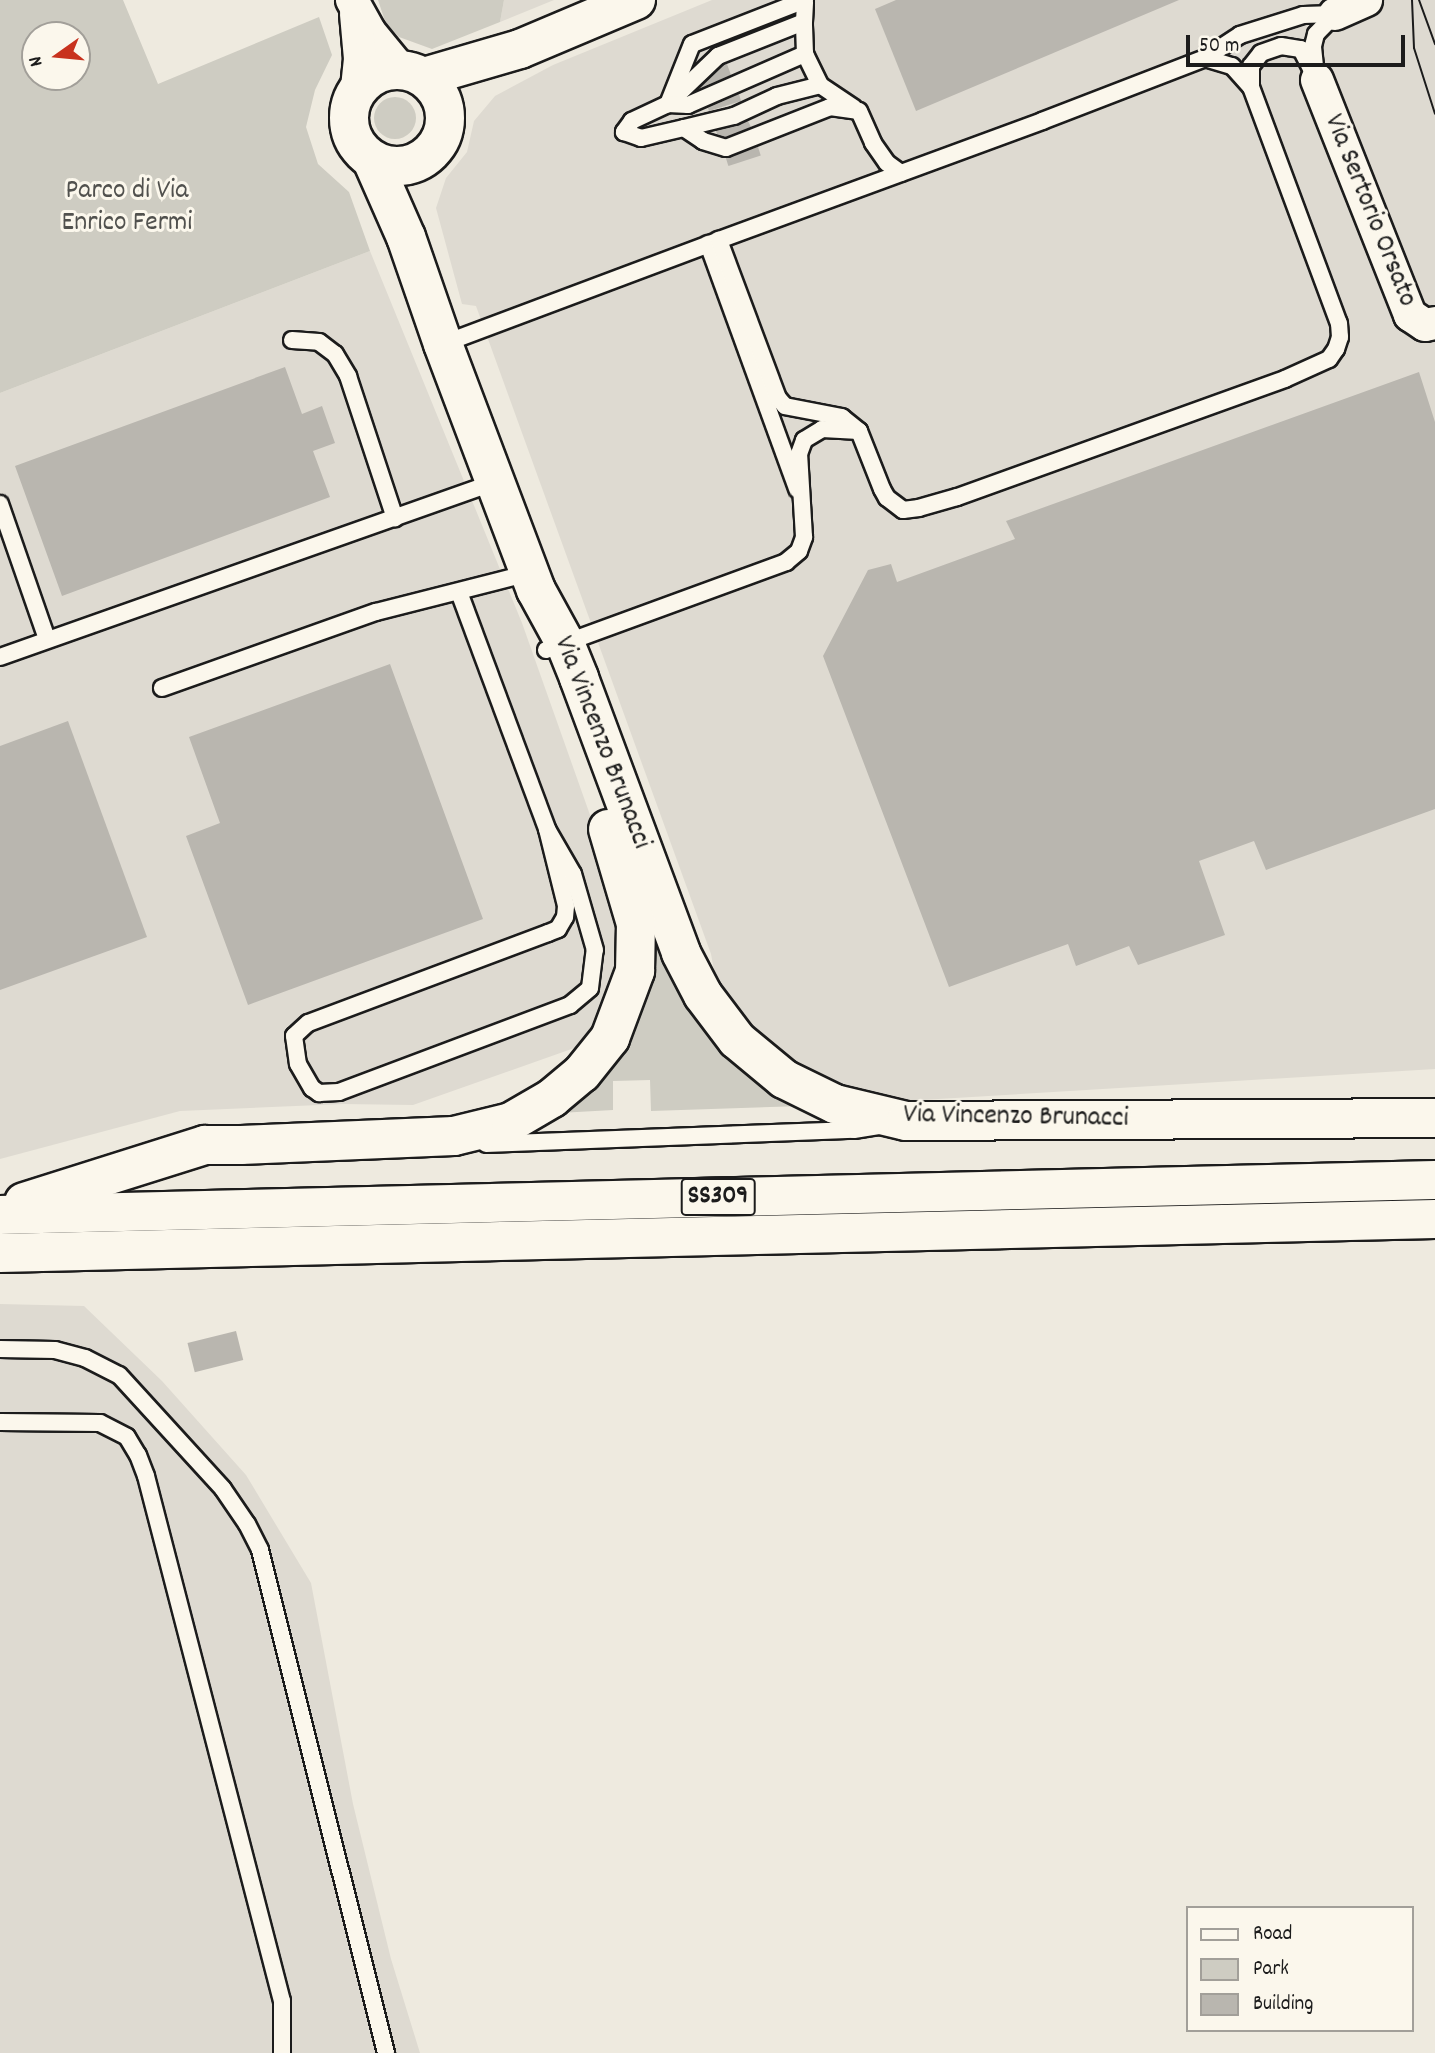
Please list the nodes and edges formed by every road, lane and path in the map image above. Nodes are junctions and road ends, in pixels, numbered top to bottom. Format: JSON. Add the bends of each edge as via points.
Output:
{"nodes":[{"id":1,"x":636,"y":0,"type":"edge"},
{"id":2,"x":1366,"y":0,"type":"edge"},
{"id":3,"x":805,"y":1,"type":"edge"},
{"id":4,"x":353,"y":5,"type":"edge"},
{"id":5,"x":1335,"y":14,"type":"junction"},
{"id":6,"x":804,"y":22,"type":"junction"},
{"id":7,"x":805,"y":54,"type":"junction"},
{"id":8,"x":499,"y":56,"type":"junction"},
{"id":9,"x":1205,"y":58,"type":"junction"},
{"id":10,"x":412,"y":73,"type":"junction"},
{"id":11,"x":1317,"y":80,"type":"junction"},
{"id":12,"x":820,"y":85,"type":"junction"},
{"id":13,"x":1251,"y":87,"type":"junction"},
{"id":14,"x":358,"y":88,"type":"junction"},
{"id":15,"x":668,"y":104,"type":"junction"},
{"id":16,"x":859,"y":111,"type":"junction"},
{"id":17,"x":446,"y":116,"type":"junction"},
{"id":18,"x":684,"y":128,"type":"junction"},
{"id":19,"x":372,"y":160,"type":"junction"},
{"id":20,"x":422,"y":161,"type":"junction"},
{"id":21,"x":901,"y":173,"type":"junction"},
{"id":22,"x":406,"y":237,"type":"junction"},
{"id":23,"x":714,"y":242,"type":"junction"},
{"id":24,"x":1435,"y":323,"type":"edge"},
{"id":25,"x":292,"y":340,"type":"dead end"},
{"id":26,"x":443,"y":344,"type":"junction"},
{"id":27,"x":859,"y":431,"type":"junction"},
{"id":28,"x":495,"y":482,"type":"junction"},
{"id":29,"x":0,"y":504,"type":"edge"},
{"id":30,"x":804,"y":507,"type":"junction"},
{"id":31,"x":395,"y":519,"type":"junction"},
{"id":32,"x":533,"y":581,"type":"junction"},
{"id":33,"x":459,"y":592,"type":"junction"},
{"id":34,"x":47,"y":639,"type":"junction"},
{"id":35,"x":556,"y":647,"type":"junction"},
{"id":36,"x":0,"y":657,"type":"edge"},
{"id":37,"x":162,"y":688,"type":"dead end"},
{"id":38,"x":547,"y":829,"type":"junction"},
{"id":39,"x":1435,"y":1118,"type":"edge"},
{"id":40,"x":906,"y":1121,"type":"junction"},
{"id":41,"x":423,"y":1139,"type":"junction"},
{"id":42,"x":1435,"y":1180,"type":"edge"},
{"id":43,"x":0,"y":1213,"type":"edge"},
{"id":44,"x":1435,"y":1219,"type":"edge"},
{"id":45,"x":2,"y":1254,"type":"edge"},
{"id":46,"x":0,"y":1349,"type":"edge"},
{"id":47,"x":0,"y":1422,"type":"edge"},
{"id":48,"x":282,"y":2053,"type":"edge"},
{"id":49,"x":386,"y":2053,"type":"edge"}],
"edges":[{"from":1,"to":8,"type":"street"},
{"from":2,"to":5,"type":"street"},
{"from":3,"to":6,"type":"lane"},
{"from":3,"to":15,"type":"lane","via":[[692,44]]},
{"from":4,"to":10,"type":"street"},
{"from":4,"to":14,"type":"street","via":[[360,59]]},
{"from":5,"to":9,"type":"lane","via":[[1303,15],[1240,36]]},
{"from":5,"to":11,"type":"lane","via":[[1321,26],[1314,41]]},
{"from":6,"to":7,"type":"lane"},
{"from":6,"to":15,"type":"lane","via":[[718,56]]},
{"from":7,"to":12,"type":"lane"},
{"from":7,"to":15,"type":"lane","via":[[688,105]]},
{"from":8,"to":10,"type":"street"},
{"from":8,"to":17,"type":"street"},
{"from":9,"to":13,"type":"lane","via":[[1232,66]]},
{"from":9,"to":21,"type":"lane"},
{"from":10,"to":14,"type":"street","via":[[385,71]]},
{"from":10,"to":17,"type":"street","via":[[442,100]]},
{"from":11,"to":13,"type":"lane","via":[[1301,49],[1281,46],[1261,53],[1251,66]]},
{"from":11,"to":24,"type":"street","name":"Via Sertorio Orsato","via":[[1410,315],[1425,325]]},
{"from":12,"to":16,"type":"lane"},
{"from":12,"to":18,"type":"lane","via":[[777,96],[734,116]]},
{"from":13,"to":27,"type":"lane","via":[[1339,323],[1336,349],[1329,359],[1285,379],[912,510],[898,508],[887,498]]},
{"from":14,"to":19,"type":"street","via":[[348,118],[351,134]]},
{"from":15,"to":18,"type":"lane","via":[[632,121],[624,132],[641,138]]},
{"from":16,"to":18,"type":"lane","via":[[830,107],[726,148]]},
{"from":16,"to":21,"type":"lane","via":[[873,143]]},
{"from":17,"to":20,"type":"street","via":[[440,142]]},
{"from":19,"to":20,"type":"street","via":[[403,167]]},
{"from":19,"to":22,"type":"street","name":"Via Vincenzo Brunacci"},
{"from":20,"to":22,"type":"street"},
{"from":21,"to":23,"type":"lane"},
{"from":22,"to":26,"type":"street","name":"Via Vincenzo Brunacci"},
{"from":23,"to":26,"type":"lane"},
{"from":23,"to":27,"type":"lane","via":[[778,398],[785,406],[842,417]]},
{"from":23,"to":30,"type":"lane"},
{"from":25,"to":31,"type":"lane","via":[[319,342],[335,354],[348,376]]},
{"from":26,"to":28,"type":"street","name":"Via Vincenzo Brunacci"},
{"from":27,"to":30,"type":"lane","via":[[822,429],[804,440],[799,454]]},
{"from":28,"to":31,"type":"lane"},
{"from":28,"to":32,"type":"street","name":"Via Vincenzo Brunacci"},
{"from":29,"to":34,"type":"lane"},
{"from":30,"to":35,"type":"lane","via":[[804,537],[799,551],[786,562]]},
{"from":31,"to":34,"type":"lane"},
{"from":32,"to":33,"type":"lane"},
{"from":32,"to":35,"type":"street","name":"Via Vincenzo Brunacci"},
{"from":33,"to":37,"type":"lane","via":[[376,612]]},
{"from":33,"to":38,"type":"lane"},
{"from":34,"to":36,"type":"lane"},
{"from":35,"to":40,"type":"street","name":"Via Vincenzo Brunacci","via":[[681,953],[703,995],[737,1040],[784,1079],[835,1104]]},
{"from":35,"to":41,"type":"street","name":"Via Vincenzo Brunacci","via":[[622,870],[635,924],[635,971],[610,1038],[582,1073],[552,1098],[511,1122]]},
{"from":38,"to":38,"type":"lane","via":[[566,906],[561,925],[308,1023],[294,1036],[298,1064],[312,1088],[319,1093],[339,1092],[570,1005],[590,988],[595,950],[573,874]]},
{"from":39,"to":40,"type":"street","name":"Via Vincenzo Brunacci"},
{"from":40,"to":41,"type":"lane","via":[[854,1130],[456,1145]]},
{"from":41,"to":43,"type":"street","name":"Via Vincenzo Brunacci","via":[[205,1145]]},
{"from":42,"to":43,"type":"street","number":"SS309"},
{"from":44,"to":45,"type":"street","number":"SS309"},
{"from":46,"to":49,"type":"lane","via":[[55,1350],[119,1375],[223,1489],[247,1524],[260,1550]]},
{"from":47,"to":48,"type":"lane","via":[[100,1423],[127,1437],[138,1455],[282,2001]]}]}
